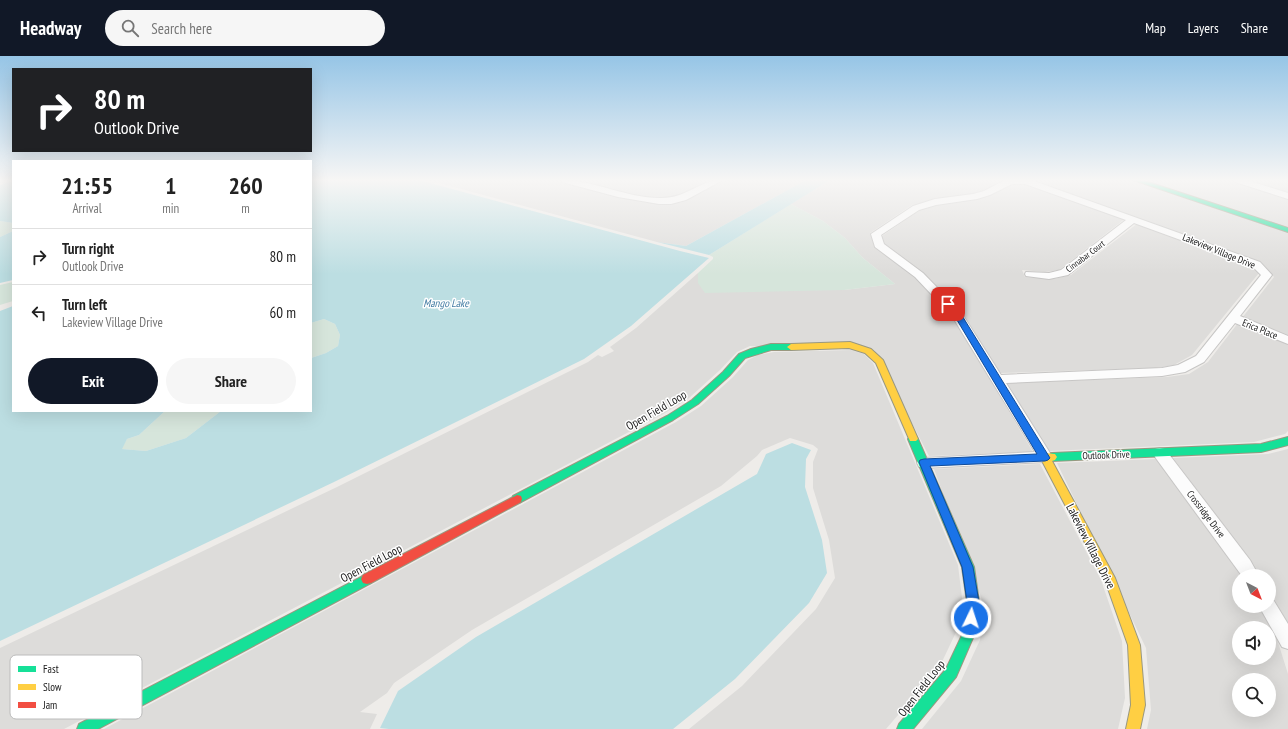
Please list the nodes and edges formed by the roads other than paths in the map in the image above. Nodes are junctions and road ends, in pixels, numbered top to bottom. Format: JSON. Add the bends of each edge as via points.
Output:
{"nodes":[{"id":1,"x":911,"y":211,"type":"edge"},
{"id":2,"x":1112,"y":211,"type":"edge"},
{"id":3,"x":1231,"y":211,"type":"edge"},
{"id":4,"x":1134,"y":219,"type":"junction"},
{"id":5,"x":1288,"y":230,"type":"edge"},
{"id":6,"x":1030,"y":274,"type":"dead end"},
{"id":7,"x":1232,"y":318,"type":"junction"},
{"id":8,"x":1288,"y":340,"type":"edge"},
{"id":9,"x":996,"y":379,"type":"junction"},
{"id":10,"x":1288,"y":441,"type":"edge"},
{"id":11,"x":1160,"y":453,"type":"junction"},
{"id":12,"x":1045,"y":458,"type":"junction"},
{"id":13,"x":924,"y":462,"type":"junction"},
{"id":14,"x":1247,"y":569,"type":"edge"},
{"id":15,"x":1272,"y":613,"type":"edge"},
{"id":16,"x":1288,"y":640,"type":"edge"},
{"id":17,"x":142,"y":698,"type":"edge"},
{"id":18,"x":103,"y":719,"type":"edge"},
{"id":19,"x":84,"y":729,"type":"edge"},
{"id":20,"x":904,"y":729,"type":"edge"},
{"id":21,"x":1132,"y":729,"type":"edge"}],
"edges":[{"from":1,"to":9,"type":"street","name":"Lakeview Village Drive","via":[[876,234],[879,245],[919,275],[957,314]]},
{"from":2,"to":4,"type":"street","name":"Lakeview Village Drive"},
{"from":3,"to":5,"type":"street"},
{"from":4,"to":6,"type":"street","name":"Cinnabar Court","via":[[1064,273],[1049,276]]},
{"from":4,"to":7,"type":"street","name":"Lakeview Village Drive","via":[[1256,264],[1267,275]]},
{"from":7,"to":8,"type":"street","name":"Erica Place"},
{"from":7,"to":9,"type":"street","name":"Lakeview Village Drive","via":[[1200,359],[1181,369]]},
{"from":9,"to":12,"type":"street","name":"Lakeview Village Drive"},
{"from":10,"to":11,"type":"street","name":"Outlook Drive","via":[[1261,448]]},
{"from":11,"to":12,"type":"street","name":"Outlook Drive"},
{"from":11,"to":14,"type":"street","name":"Crossridge Drive"},
{"from":12,"to":13,"type":"street","name":"Outlook Drive"},
{"from":12,"to":21,"type":"street","name":"Lakeview Village Drive","via":[[1111,582],[1134,645],[1138,705]]},
{"from":13,"to":17,"type":"street","name":"Open Field Loop","via":[[880,362],[868,352],[850,345],[771,347],[754,351],[742,356],[695,402],[670,418]]},
{"from":13,"to":20,"type":"street","name":"Open Field Loop","via":[[968,567],[973,602],[969,633],[951,673]]},
{"from":15,"to":16,"type":"street"},
{"from":18,"to":19,"type":"street","name":"Open Field Loop"}]}
